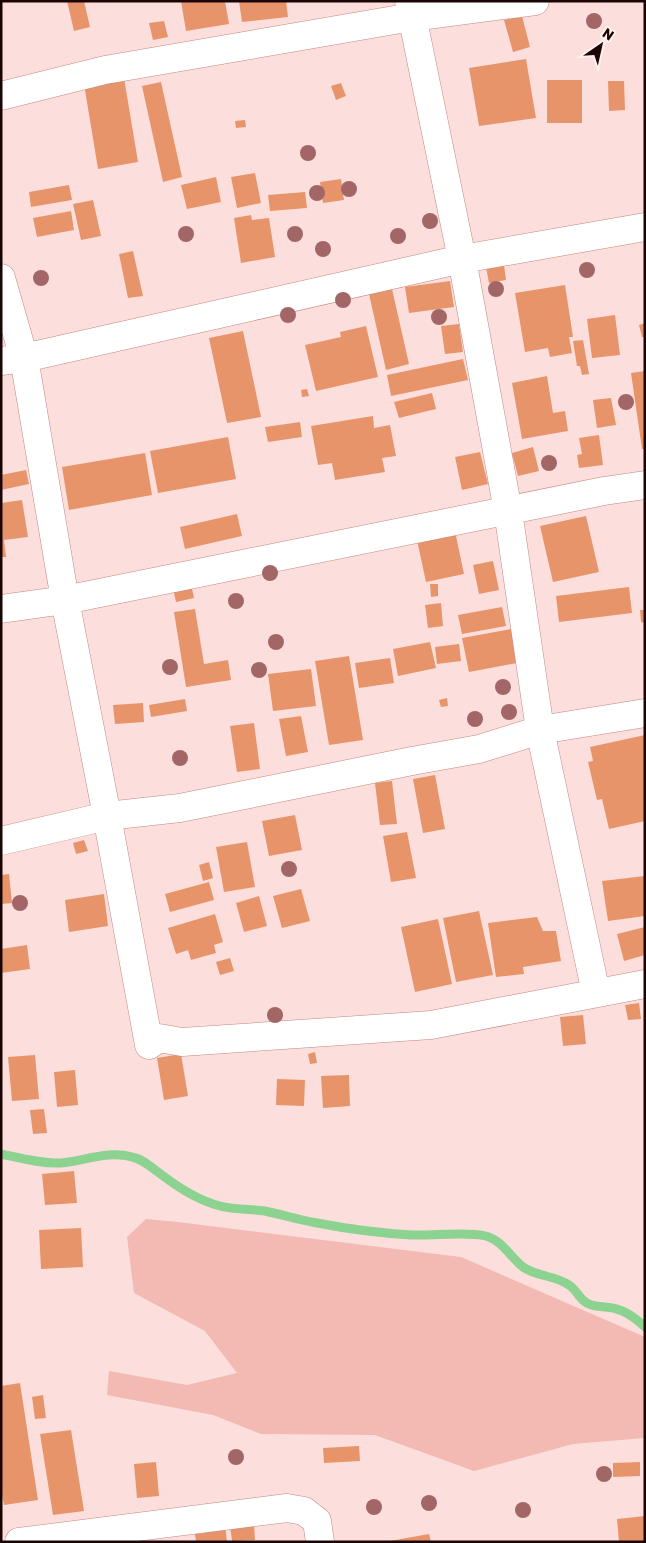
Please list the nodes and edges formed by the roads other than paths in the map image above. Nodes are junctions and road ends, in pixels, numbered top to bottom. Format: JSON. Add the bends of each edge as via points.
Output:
{"nodes":[{"id":1,"x":536,"y":1,"type":"edge"},
{"id":2,"x":411,"y":9,"type":"edge"},
{"id":3,"x":1,"y":96,"type":"edge"},
{"id":4,"x":645,"y":227,"type":"edge"},
{"id":5,"x":462,"y":259,"type":"junction"},
{"id":6,"x":1,"y":278,"type":"edge"},
{"id":7,"x":12,"y":359,"type":"edge"},
{"id":8,"x":645,"y":485,"type":"edge"},
{"id":9,"x":508,"y":511,"type":"junction"},
{"id":10,"x":65,"y":600,"type":"junction"},
{"id":11,"x":1,"y":609,"type":"edge"},
{"id":12,"x":645,"y":713,"type":"edge"},
{"id":13,"x":540,"y":730,"type":"junction"},
{"id":14,"x":107,"y":816,"type":"junction"},
{"id":15,"x":1,"y":841,"type":"edge"},
{"id":16,"x":645,"y":984,"type":"edge"},
{"id":17,"x":596,"y":994,"type":"junction"},
{"id":18,"x":18,"y":1542,"type":"edge"},
{"id":19,"x":320,"y":1542,"type":"edge"}],
"edges":[{"from":1,"to":2,"type":"street"},
{"from":2,"to":3,"type":"street","via":[[105,70]]},
{"from":2,"to":5,"type":"street"},
{"from":4,"to":5,"type":"street"},
{"from":5,"to":7,"type":"street"},
{"from":5,"to":9,"type":"street"},
{"from":6,"to":7,"type":"street"},
{"from":7,"to":10,"type":"street"},
{"from":8,"to":9,"type":"street"},
{"from":9,"to":10,"type":"street"},
{"from":9,"to":13,"type":"street"},
{"from":10,"to":11,"type":"street"},
{"from":10,"to":14,"type":"street"},
{"from":12,"to":13,"type":"street"},
{"from":13,"to":14,"type":"street","via":[[479,749],[180,808]]},
{"from":13,"to":17,"type":"street"},
{"from":14,"to":15,"type":"street"},
{"from":14,"to":17,"type":"street","via":[[149,1045],[159,1038],[182,1042],[431,1026]]},
{"from":16,"to":17,"type":"street"},
{"from":18,"to":19,"type":"street","via":[[286,1508],[304,1511],[317,1522]]}]}
